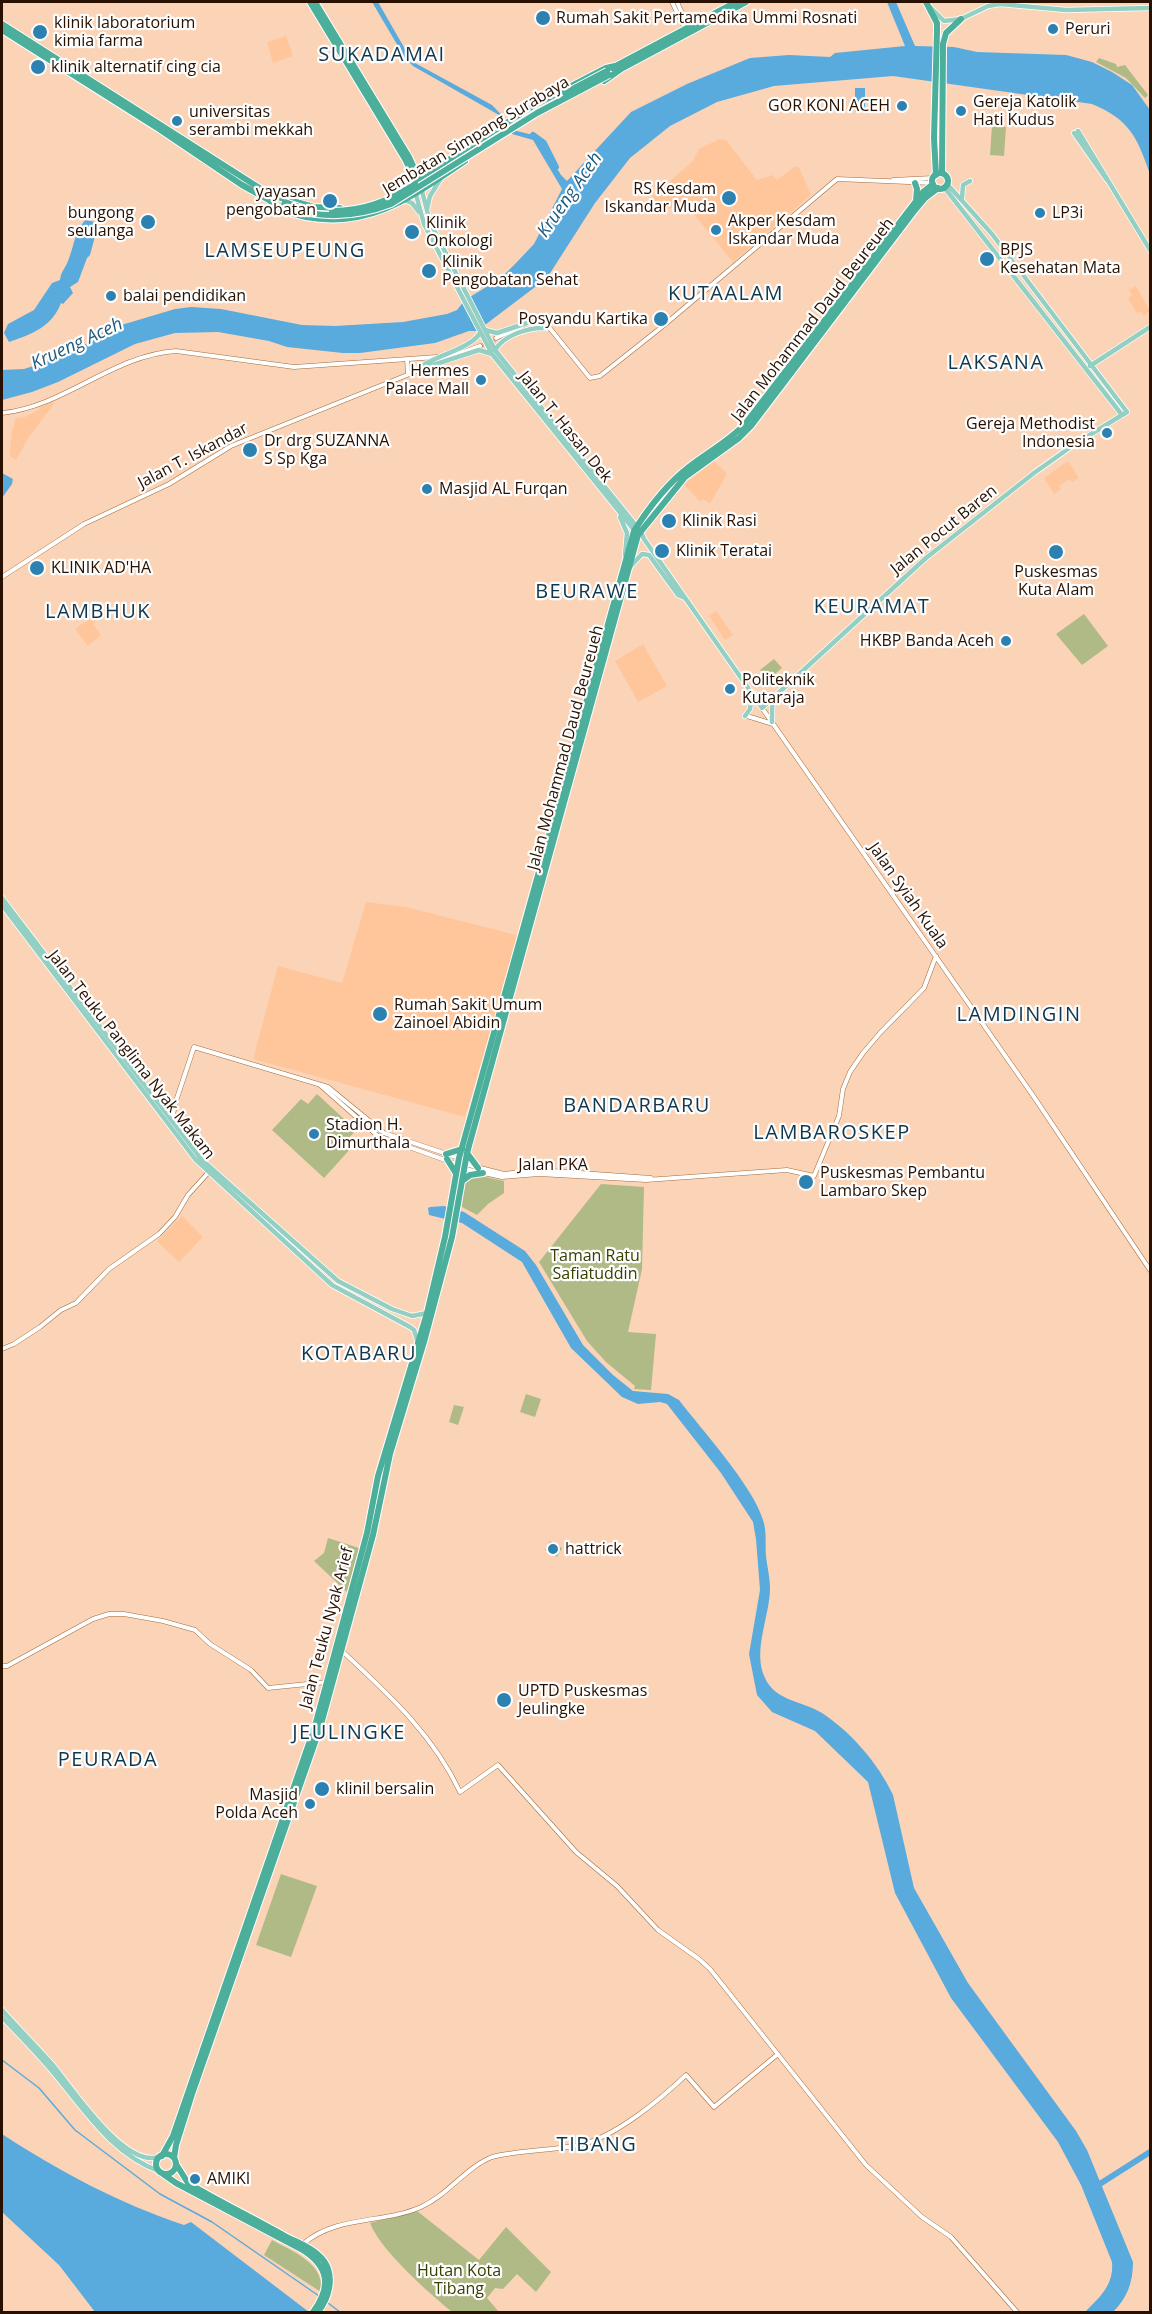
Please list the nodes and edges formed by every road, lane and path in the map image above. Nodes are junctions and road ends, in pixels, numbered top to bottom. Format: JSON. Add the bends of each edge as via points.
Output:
{"nodes":[{"id":1,"x":310,"y":2,"type":"edge"},
{"id":2,"x":315,"y":2,"type":"edge"},
{"id":3,"x":674,"y":2,"type":"edge"},
{"id":4,"x":736,"y":2,"type":"edge"},
{"id":5,"x":746,"y":2,"type":"edge"},
{"id":6,"x":1064,"y":2,"type":"edge"},
{"id":7,"x":927,"y":3,"type":"edge"},
{"id":8,"x":1000,"y":3,"type":"edge"},
{"id":9,"x":1150,"y":8,"type":"edge"},
{"id":10,"x":1066,"y":10,"type":"junction"},
{"id":11,"x":961,"y":19,"type":"junction"},
{"id":12,"x":680,"y":20,"type":"junction"},
{"id":13,"x":2,"y":24,"type":"edge"},
{"id":14,"x":2,"y":30,"type":"edge"},
{"id":15,"x":688,"y":30,"type":"junction"},
{"id":16,"x":674,"y":35,"type":"junction"},
{"id":17,"x":940,"y":44,"type":"junction"},
{"id":18,"x":618,"y":68,"type":"junction"},
{"id":19,"x":161,"y":127,"type":"junction"},
{"id":20,"x":1076,"y":132,"type":"dead end"},
{"id":21,"x":442,"y":176,"type":"junction"},
{"id":22,"x":416,"y":180,"type":"junction"},
{"id":23,"x":892,"y":180,"type":"junction"},
{"id":24,"x":970,"y":181,"type":"dead end"},
{"id":25,"x":938,"y":182,"type":"junction"},
{"id":26,"x":915,"y":183,"type":"junction"},
{"id":27,"x":418,"y":191,"type":"junction"},
{"id":28,"x":270,"y":198,"type":"junction"},
{"id":29,"x":962,"y":199,"type":"junction"},
{"id":30,"x":404,"y":200,"type":"junction"},
{"id":31,"x":916,"y":201,"type":"junction"},
{"id":32,"x":427,"y":211,"type":"junction"},
{"id":33,"x":421,"y":214,"type":"junction"},
{"id":34,"x":437,"y":242,"type":"junction"},
{"id":35,"x":1150,"y":250,"type":"edge"},
{"id":36,"x":547,"y":327,"type":"junction"},
{"id":37,"x":1150,"y":327,"type":"edge"},
{"id":38,"x":482,"y":331,"type":"junction"},
{"id":39,"x":496,"y":339,"type":"tunnel mouth"},
{"id":40,"x":480,"y":345,"type":"tunnel mouth"},
{"id":41,"x":494,"y":352,"type":"junction"},
{"id":42,"x":436,"y":357,"type":"junction"},
{"id":43,"x":408,"y":360,"type":"junction"},
{"id":44,"x":1092,"y":365,"type":"junction"},
{"id":45,"x":421,"y":368,"type":"junction"},
{"id":46,"x":1086,"y":369,"type":"junction"},
{"id":47,"x":408,"y":374,"type":"junction"},
{"id":48,"x":2,"y":414,"type":"edge"},
{"id":49,"x":1124,"y":414,"type":"junction"},
{"id":50,"x":618,"y":512,"type":"junction"},
{"id":51,"x":639,"y":533,"type":"junction"},
{"id":52,"x":629,"y":568,"type":"junction"},
{"id":53,"x":623,"y":573,"type":"junction"},
{"id":54,"x":2,"y":577,"type":"edge"},
{"id":55,"x":685,"y":598,"type":"junction"},
{"id":56,"x":752,"y":693,"type":"junction"},
{"id":57,"x":776,"y":696,"type":"junction"},
{"id":58,"x":762,"y":708,"type":"junction"},
{"id":59,"x":746,"y":716,"type":"joint"},
{"id":60,"x":773,"y":723,"type":"junction"},
{"id":61,"x":2,"y":898,"type":"edge"},
{"id":62,"x":2,"y":905,"type":"edge"},
{"id":63,"x":936,"y":956,"type":"junction"},
{"id":64,"x":509,"y":992,"type":"junction"},
{"id":65,"x":79,"y":1005,"type":"junction"},
{"id":66,"x":320,"y":1085,"type":"junction"},
{"id":67,"x":348,"y":1101,"type":"junction"},
{"id":68,"x":175,"y":1104,"type":"junction"},
{"id":69,"x":160,"y":1106,"type":"junction"},
{"id":70,"x":342,"y":1107,"type":"junction"},
{"id":71,"x":363,"y":1116,"type":"junction"},
{"id":72,"x":358,"y":1120,"type":"junction"},
{"id":73,"x":172,"y":1122,"type":"junction"},
{"id":74,"x":384,"y":1133,"type":"junction"},
{"id":75,"x":382,"y":1138,"type":"junction"},
{"id":76,"x":464,"y":1151,"type":"junction"},
{"id":77,"x":446,"y":1157,"type":"junction"},
{"id":78,"x":461,"y":1164,"type":"junction"},
{"id":79,"x":481,"y":1170,"type":"junction"},
{"id":80,"x":456,"y":1172,"type":"junction"},
{"id":81,"x":208,"y":1173,"type":"junction"},
{"id":82,"x":460,"y":1184,"type":"junction"},
{"id":83,"x":454,"y":1204,"type":"junction"},
{"id":84,"x":450,"y":1227,"type":"junction"},
{"id":85,"x":314,"y":1265,"type":"junction"},
{"id":86,"x":1150,"y":1270,"type":"edge"},
{"id":87,"x":426,"y":1313,"type":"junction"},
{"id":88,"x":418,"y":1343,"type":"junction"},
{"id":89,"x":2,"y":1349,"type":"edge"},
{"id":90,"x":407,"y":1388,"type":"junction"},
{"id":91,"x":341,"y":1650,"type":"junction"},
{"id":92,"x":2,"y":1666,"type":"edge"},
{"id":93,"x":327,"y":1682,"type":"junction"},
{"id":94,"x":310,"y":1684,"type":"junction"},
{"id":95,"x":324,"y":1691,"type":"junction"},
{"id":96,"x":285,"y":1819,"type":"junction"},
{"id":97,"x":2,"y":2010,"type":"edge"},
{"id":98,"x":2,"y":2017,"type":"edge"},
{"id":99,"x":778,"y":2054,"type":"junction"},
{"id":100,"x":41,"y":2055,"type":"junction"},
{"id":101,"x":160,"y":2157,"type":"junction"},
{"id":102,"x":175,"y":2161,"type":"junction"},
{"id":103,"x":162,"y":2173,"type":"junction"},
{"id":104,"x":303,"y":2244,"type":"junction"},
{"id":105,"x":326,"y":2294,"type":"junction"},
{"id":106,"x":319,"y":2309,"type":"edge"},
{"id":107,"x":313,"y":2313,"type":"edge"},
{"id":108,"x":1017,"y":2313,"type":"edge"}],
"edges":[{"from":1,"to":22,"type":"highway"},
{"from":2,"to":22,"type":"highway","via":[[409,157]]},
{"from":3,"to":12,"type":"street"},
{"from":3,"to":15,"type":"street"},
{"from":4,"to":15,"type":"highway"},
{"from":5,"to":15,"type":"highway"},
{"from":6,"to":10,"type":"main road"},
{"from":7,"to":11,"type":"main road","via":[[944,21]]},
{"from":7,"to":17,"type":"highway","via":[[937,23]]},
{"from":8,"to":10,"type":"main road"},
{"from":8,"to":11,"type":"main road"},
{"from":9,"to":10,"type":"main road"},
{"from":11,"to":17,"type":"highway"},
{"from":12,"to":15,"type":"street"},
{"from":12,"to":16,"type":"street"},
{"from":13,"to":19,"type":"highway"},
{"from":14,"to":19,"type":"highway"},
{"from":15,"to":16,"type":"highway"},
{"from":15,"to":18,"type":"highway"},
{"from":16,"to":18,"type":"highway"},
{"from":17,"to":25,"type":"highway"},
{"from":18,"to":21,"type":"highway","bridge":true,"via":[[611,77],[519,127]]},
{"from":18,"to":22,"type":"highway","via":[[597,73],[502,124]]},
{"from":18,"to":28,"type":"highway","name":"Jembatan Simpang Surabaya","bridge":true,"via":[[537,112],[407,195],[375,210],[327,216]]},
{"from":19,"to":28,"type":"highway"},
{"from":20,"to":35,"type":"main road"},
{"from":21,"to":27,"type":"highway"},
{"from":21,"to":32,"type":"main road","via":[[430,196]]},
{"from":22,"to":27,"type":"main road"},
{"from":22,"to":28,"type":"highway","via":[[379,201],[346,208],[314,207]]},
{"from":23,"to":25,"type":"street"},
{"from":23,"to":26,"type":"street"},
{"from":23,"to":36,"type":"street","via":[[837,179],[600,376],[590,378]]},
{"from":24,"to":29,"type":"main road","via":[[963,185]]},
{"from":25,"to":26,"type":"street"},
{"from":25,"to":29,"type":"main road"},
{"from":25,"to":31,"type":"highway","name":"Jalan Mohammad Daud Beureueh","via":[[926,188]]},
{"from":25,"to":46,"type":"main road"},
{"from":25,"to":51,"type":"highway","name":"Jalan Mohammad Daud Beureueh","via":[[751,426],[686,477]]},
{"from":26,"to":31,"type":"highway"},
{"from":27,"to":30,"type":"highway"},
{"from":27,"to":32,"type":"main road"},
{"from":27,"to":33,"type":"main road"},
{"from":28,"to":30,"type":"highway","via":[[275,206],[297,215],[339,220],[374,214]]},
{"from":29,"to":44,"type":"main road"},
{"from":30,"to":33,"type":"main road"},
{"from":31,"to":51,"type":"highway","name":"Jalan Mohammad Daud Beureueh","via":[[745,424],[673,482]]},
{"from":32,"to":34,"type":"main road"},
{"from":33,"to":34,"type":"main road"},
{"from":34,"to":38,"type":"main road","name":"Jalan T. Hasan Dek"},
{"from":36,"to":38,"type":"main road","via":[[539,319],[497,333]]},
{"from":36,"to":39,"type":"street","via":[[537,324]]},
{"from":36,"to":41,"type":"main road","via":[[505,339]]},
{"from":37,"to":44,"type":"main road"},
{"from":38,"to":41,"type":"main road","name":"Jalan T. Hasan Dek"},
{"from":38,"to":42,"type":"main road","via":[[472,342]]},
{"from":40,"to":45,"type":"street","name":"Jalan T. Iskandar"},
{"from":41,"to":45,"type":"main road","via":[[479,350]]},
{"from":41,"to":50,"type":"main road","name":"Jalan T. Hasan Dek"},
{"from":41,"to":51,"type":"main road","name":"Jalan T. Hasan Dek"},
{"from":42,"to":43,"type":"street"},
{"from":42,"to":45,"type":"main road"},
{"from":43,"to":45,"type":"street"},
{"from":43,"to":47,"type":"street"},
{"from":43,"to":48,"type":"street","via":[[294,367],[159,352],[53,399]]},
{"from":44,"to":46,"type":"main road"},
{"from":44,"to":49,"type":"main road"},
{"from":45,"to":47,"type":"street","name":"Jalan T. Iskandar"},
{"from":46,"to":49,"type":"main road"},
{"from":47,"to":54,"type":"street","name":"Jalan T. Iskandar","via":[[231,446],[170,484],[84,524]]},
{"from":49,"to":57,"type":"main road","name":"Jalan Pocut Baren","via":[[1075,444],[926,558]]},
{"from":50,"to":51,"type":"main road","name":"Jalan T. Hasan Dek"},
{"from":50,"to":53,"type":"main road","via":[[627,533]]},
{"from":51,"to":52,"type":"highway","name":"Jalan Mohammad Daud Beureueh"},
{"from":51,"to":53,"type":"highway","name":"Jalan Mohammad Daud Beureueh"},
{"from":51,"to":55,"type":"main road","name":"Jalan Syiah Kuala"},
{"from":52,"to":55,"type":"main road","via":[[642,554],[649,555],[678,595]]},
{"from":52,"to":64,"type":"highway","name":"Jalan Mohammad Daud Beureueh"},
{"from":53,"to":64,"type":"highway","name":"Jalan Mohammad Daud Beureueh"},
{"from":55,"to":56,"type":"main road","name":"Jalan Syiah Kuala"},
{"from":56,"to":57,"type":"main road"},
{"from":56,"to":58,"type":"main road","name":"Jalan Syiah Kuala"},
{"from":56,"to":59,"type":"main road"},
{"from":57,"to":58,"type":"main road","name":"Jalan Pocut Baren"},
{"from":57,"to":60,"type":"main road"},
{"from":58,"to":60,"type":"street","name":"Jalan Syiah Kuala"},
{"from":59,"to":60,"type":"street"},
{"from":60,"to":63,"type":"street","name":"Jalan Syiah Kuala"},
{"from":61,"to":65,"type":"main road","name":"Jalan Teuku Panglima Nyak Makam"},
{"from":62,"to":65,"type":"main road","name":"Jalan Teuku Panglima Nyak Makam"},
{"from":63,"to":79,"type":"street","name":"Jalan PKA","via":[[924,988],[880,1033],[850,1072],[839,1116],[814,1176],[788,1170],[651,1178]]},
{"from":63,"to":86,"type":"street","name":"Jalan Syiah Kuala"},
{"from":64,"to":76,"type":"highway","name":"Jalan Mohammad Daud Beureueh"},
{"from":65,"to":69,"type":"main road","name":"Jalan Teuku Panglima Nyak Makam"},
{"from":65,"to":81,"type":"main road","name":"Jalan Teuku Panglima Nyak Makam"},
{"from":66,"to":67,"type":"street"},
{"from":66,"to":68,"type":"street","via":[[194,1047]]},
{"from":66,"to":70,"type":"street"},
{"from":67,"to":70,"type":"street"},
{"from":67,"to":71,"type":"street"},
{"from":68,"to":69,"type":"street","via":[[168,1108]]},
{"from":68,"to":73,"type":"street"},
{"from":69,"to":73,"type":"main road","name":"Jalan Teuku Panglima Nyak Makam"},
{"from":70,"to":72,"type":"street"},
{"from":71,"to":72,"type":"street"},
{"from":71,"to":74,"type":"street"},
{"from":72,"to":75,"type":"street"},
{"from":73,"to":85,"type":"main road","name":"Jalan Teuku Panglima Nyak Makam","via":[[201,1159]]},
{"from":74,"to":75,"type":"street"},
{"from":74,"to":77,"type":"street"},
{"from":75,"to":77,"type":"street"},
{"from":76,"to":77,"type":"highway"},
{"from":76,"to":78,"type":"highway","name":"Jalan Mohammad Daud Beureueh"},
{"from":76,"to":79,"type":"highway"},
{"from":77,"to":78,"type":"street","name":"Jalan PKA"},
{"from":77,"to":80,"type":"highway"},
{"from":78,"to":79,"type":"street","name":"Jalan PKA"},
{"from":78,"to":80,"type":"highway","name":"Jalan Teuku Nyak Arief"},
{"from":78,"to":82,"type":"highway","name":"Jalan Teuku Nyak Arief"},
{"from":79,"to":82,"type":"highway"},
{"from":80,"to":83,"type":"highway","name":"Jalan Teuku Nyak Arief"},
{"from":81,"to":85,"type":"main road","name":"Jalan Teuku Panglima Nyak Makam"},
{"from":81,"to":89,"type":"street","via":[[163,1231],[109,1269],[76,1303]]},
{"from":82,"to":83,"type":"highway","name":"Jalan Teuku Nyak Arief"},
{"from":83,"to":84,"type":"highway","name":"Jalan Teuku Nyak Arief"},
{"from":84,"to":87,"type":"highway","name":"Jalan Teuku Nyak Arief"},
{"from":84,"to":90,"type":"highway","name":"Jalan Teuku Nyak Arief"},
{"from":85,"to":87,"type":"main road","name":"Jalan Teuku Panglima Nyak Makam","via":[[392,1309],[412,1316]]},
{"from":85,"to":88,"type":"main road","name":"Jalan Teuku Panglima Nyak Makam","via":[[339,1290],[414,1330]]},
{"from":87,"to":88,"type":"highway","name":"Jalan Teuku Nyak Arief"},
{"from":88,"to":90,"type":"highway","name":"Jalan Teuku Nyak Arief"},
{"from":90,"to":91,"type":"highway","name":"Jalan Teuku Nyak Arief"},
{"from":90,"to":93,"type":"highway","name":"Jalan Teuku Nyak Arief","via":[[378,1476],[367,1533]]},
{"from":91,"to":96,"type":"highway","name":"Jalan Teuku Nyak Arief","via":[[312,1752]]},
{"from":91,"to":99,"type":"street","via":[[429,1739],[460,1791],[498,1765],[576,1852],[617,1886],[655,1928],[705,1964]]},
{"from":92,"to":94,"type":"street","via":[[100,1616],[124,1614],[195,1630],[251,1670],[268,1688]]},
{"from":93,"to":94,"type":"street"},
{"from":93,"to":95,"type":"highway","name":"Jalan Teuku Nyak Arief"},
{"from":94,"to":95,"type":"street","via":[[320,1685]]},
{"from":95,"to":96,"type":"highway","name":"Jalan Teuku Nyak Arief"},
{"from":96,"to":101,"type":"highway","name":"Jalan Teuku Nyak Arief","via":[[173,2136]]},
{"from":96,"to":102,"type":"highway","name":"Jalan Teuku Nyak Arief","via":[[192,2094]]},
{"from":97,"to":100,"type":"main road"},
{"from":98,"to":100,"type":"main road"},
{"from":99,"to":104,"type":"street","via":[[714,2107],[687,2075],[646,2110],[595,2140],[492,2157],[421,2207],[340,2224]]},
{"from":99,"to":108,"type":"street","via":[[866,2165],[922,2217],[951,2237]]},
{"from":100,"to":101,"type":"main road","via":[[121,2144],[143,2159]]},
{"from":100,"to":103,"type":"main road","via":[[115,2145],[136,2162]]},
{"from":101,"to":102,"type":"highway","via":[[170,2155]]},
{"from":101,"to":103,"type":"highway","via":[[157,2165]]},
{"from":102,"to":103,"type":"highway","via":[[171,2173]]},
{"from":102,"to":104,"type":"highway","via":[[188,2183]]},
{"from":103,"to":105,"type":"highway","via":[[311,2256],[323,2270]]},
{"from":104,"to":105,"type":"highway","via":[[327,2268],[330,2281]]},
{"from":105,"to":106,"type":"highway"},
{"from":106,"to":107,"type":"highway"}]}
